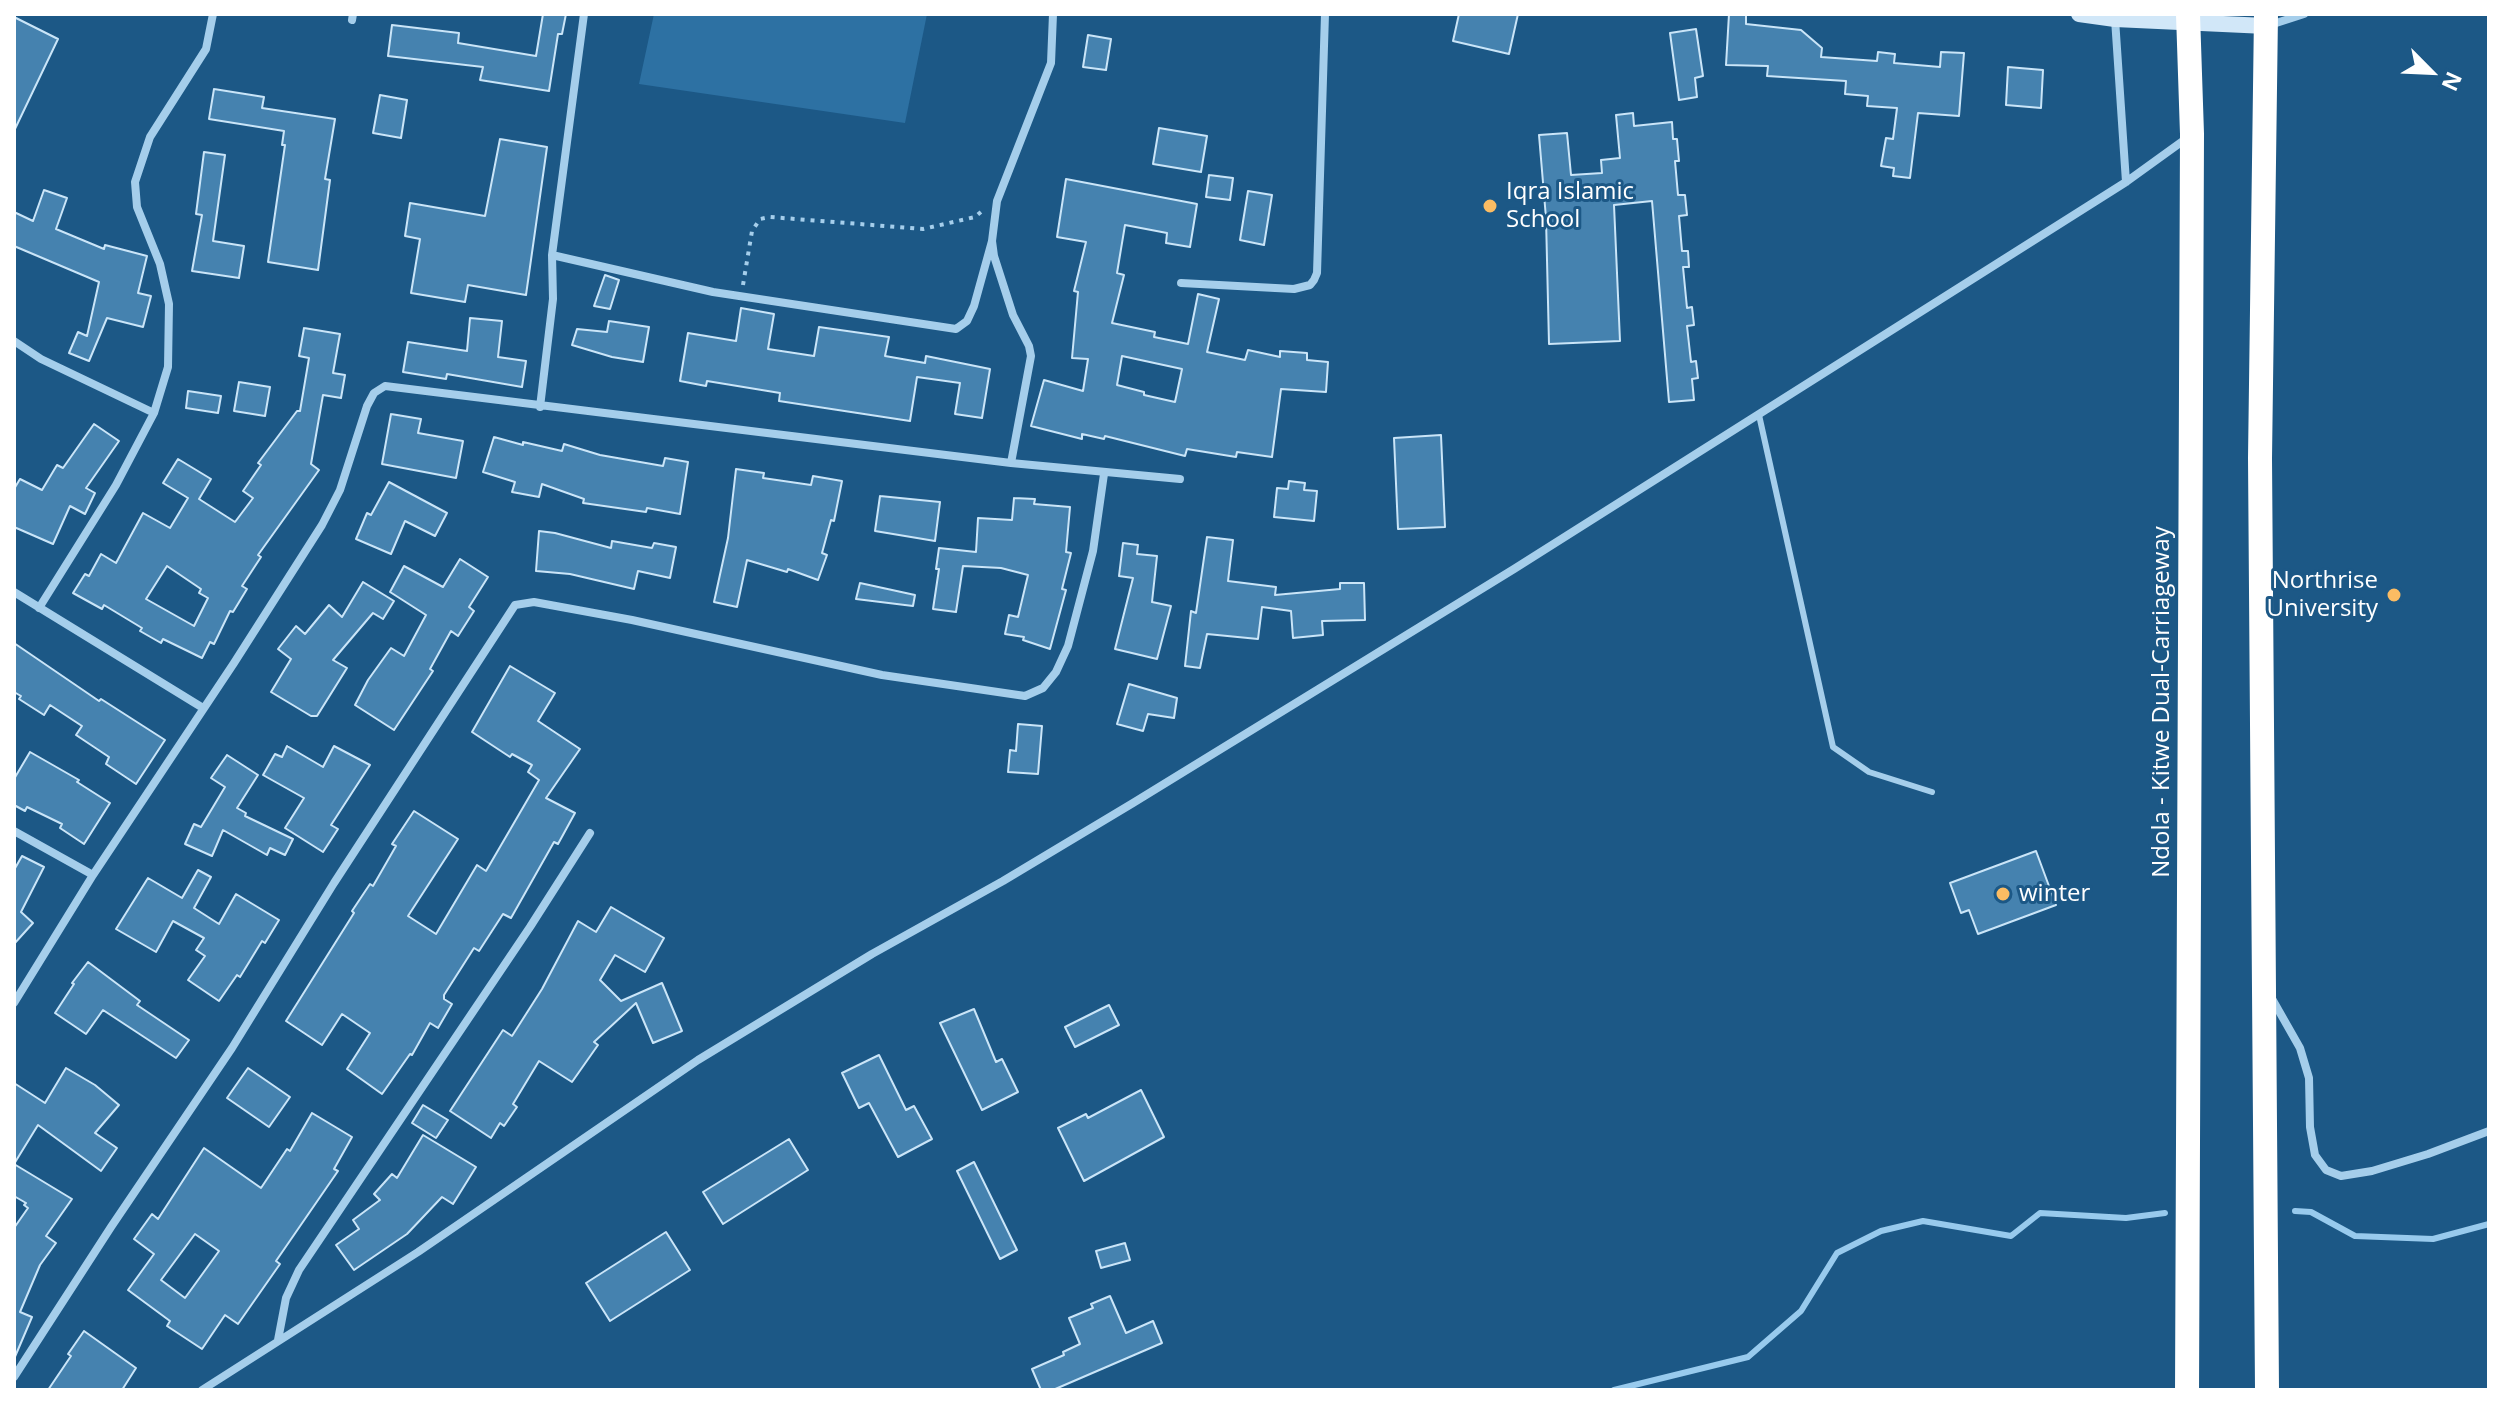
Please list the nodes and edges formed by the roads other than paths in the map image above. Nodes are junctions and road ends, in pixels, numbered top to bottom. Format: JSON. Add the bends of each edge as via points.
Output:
{"nodes":[{"id":1,"x":213,"y":14,"type":"edge"},
{"id":2,"x":584,"y":14,"type":"edge"},
{"id":3,"x":1053,"y":14,"type":"edge"},
{"id":4,"x":1325,"y":14,"type":"edge"},
{"id":5,"x":2079,"y":14,"type":"edge"},
{"id":6,"x":2304,"y":14,"type":"edge"},
{"id":7,"x":2188,"y":18,"type":"edge"},
{"id":8,"x":2115,"y":19,"type":"junction"},
{"id":9,"x":2266,"y":20,"type":"edge"},
{"id":10,"x":2192,"y":134,"type":"junction"},
{"id":11,"x":2126,"y":182,"type":"junction"},
{"id":12,"x":992,"y":241,"type":"junction"},
{"id":13,"x":552,"y":255,"type":"junction"},
{"id":14,"x":1181,"y":283,"type":"dead end"},
{"id":15,"x":14,"y":341,"type":"edge"},
{"id":16,"x":540,"y":407,"type":"junction"},
{"id":17,"x":154,"y":413,"type":"junction"},
{"id":18,"x":1759,"y":415,"type":"junction"},
{"id":19,"x":1011,"y":463,"type":"junction"},
{"id":20,"x":1104,"y":474,"type":"junction"},
{"id":21,"x":1180,"y":479,"type":"dead end"},
{"id":22,"x":14,"y":592,"type":"edge"},
{"id":23,"x":39,"y":608,"type":"junction"},
{"id":24,"x":203,"y":708,"type":"junction"},
{"id":25,"x":1932,"y":792,"type":"dead end"},
{"id":26,"x":14,"y":831,"type":"edge"},
{"id":27,"x":590,"y":833,"type":"dead end"},
{"id":28,"x":93,"y":875,"type":"junction"},
{"id":29,"x":2264,"y":986,"type":"junction"},
{"id":30,"x":14,"y":1003,"type":"edge"},
{"id":31,"x":2489,"y":1131,"type":"edge"},
{"id":32,"x":278,"y":1341,"type":"junction"},
{"id":33,"x":14,"y":1377,"type":"edge"},
{"id":34,"x":202,"y":1390,"type":"edge"},
{"id":35,"x":2187,"y":1390,"type":"edge"},
{"id":36,"x":2267,"y":1390,"type":"edge"}],
"edges":[{"from":1,"to":17,"type":"street","via":[[206,49],[150,137],[135,182],[137,207],[169,304],[168,367]]},
{"from":2,"to":13,"type":"street"},
{"from":3,"to":12,"type":"street","via":[[1051,63],[997,201]]},
{"from":4,"to":14,"type":"street","via":[[1314,280],[1294,289]]},
{"from":5,"to":8,"type":"main road"},
{"from":6,"to":9,"type":"street"},
{"from":7,"to":8,"type":"main road"},
{"from":7,"to":9,"type":"main road"},
{"from":7,"to":10,"type":"highway","name":"Ndola - Kitwe Dual-Carriageway"},
{"from":8,"to":11,"type":"street"},
{"from":9,"to":29,"type":"highway","via":[[2260,458]]},
{"from":10,"to":11,"type":"street"},
{"from":10,"to":35,"type":"highway","name":"Ndola - Kitwe Dual-Carriageway"},
{"from":11,"to":18,"type":"street"},
{"from":12,"to":13,"type":"street","via":[[974,306],[956,329],[741,296]]},
{"from":12,"to":19,"type":"street","via":[[1031,356]]},
{"from":13,"to":16,"type":"street","via":[[553,299]]},
{"from":15,"to":17,"type":"street"},
{"from":16,"to":19,"type":"street"},
{"from":16,"to":24,"type":"street","via":[[385,386],[374,393],[322,525]]},
{"from":17,"to":23,"type":"street"},
{"from":18,"to":25,"type":"lane","via":[[1833,747],[1869,772]]},
{"from":18,"to":32,"type":"street","via":[[1133,803],[698,1060]]},
{"from":19,"to":20,"type":"street"},
{"from":20,"to":21,"type":"street"},
{"from":20,"to":33,"type":"street","via":[[1093,551],[1068,646],[1043,688],[1025,696],[882,675],[546,604],[515,605]]},
{"from":22,"to":23,"type":"street"},
{"from":23,"to":24,"type":"street"},
{"from":24,"to":28,"type":"street"},
{"from":26,"to":28,"type":"street"},
{"from":27,"to":32,"type":"street","via":[[299,1270],[286,1298]]},
{"from":28,"to":30,"type":"street"},
{"from":29,"to":31,"type":"street","via":[[2300,1048],[2309,1078],[2315,1155],[2326,1170],[2341,1176],[2372,1171]]},
{"from":29,"to":36,"type":"highway"},
{"from":32,"to":34,"type":"street"}]}
